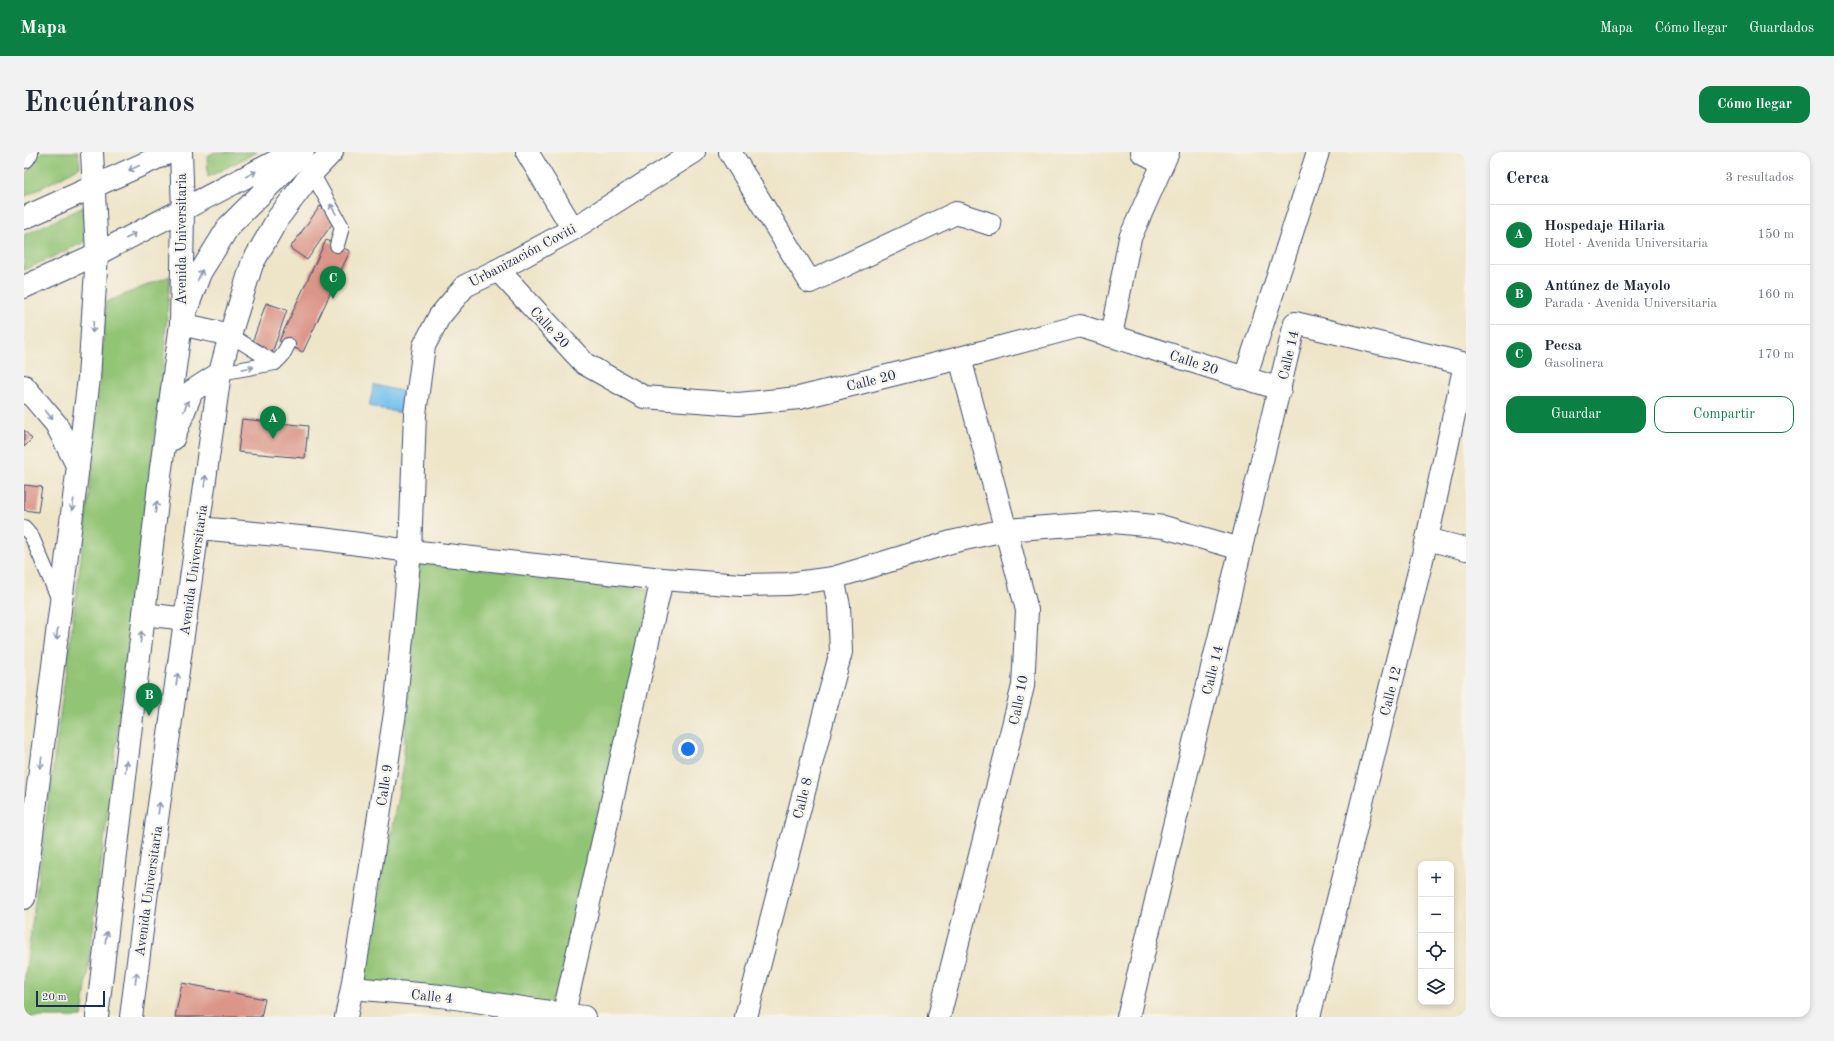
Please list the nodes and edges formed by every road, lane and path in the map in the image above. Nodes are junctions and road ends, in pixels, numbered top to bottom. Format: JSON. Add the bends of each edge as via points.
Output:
{"nodes":[{"id":1,"x":27,"y":152,"type":"edge"},
{"id":2,"x":92,"y":152,"type":"edge"},
{"id":3,"x":170,"y":152,"type":"edge"},
{"id":4,"x":181,"y":152,"type":"edge"},
{"id":5,"x":294,"y":152,"type":"edge"},
{"id":6,"x":303,"y":152,"type":"edge"},
{"id":7,"x":332,"y":152,"type":"edge"},
{"id":8,"x":527,"y":152,"type":"edge"},
{"id":9,"x":694,"y":152,"type":"edge"},
{"id":10,"x":730,"y":152,"type":"edge"},
{"id":11,"x":1142,"y":152,"type":"edge"},
{"id":12,"x":1318,"y":152,"type":"edge"},
{"id":13,"x":24,"y":157,"type":"edge"},
{"id":14,"x":1165,"y":157,"type":"edge"},
{"id":15,"x":312,"y":173,"type":"junction"},
{"id":16,"x":94,"y":187,"type":"junction"},
{"id":17,"x":183,"y":210,"type":"junction"},
{"id":18,"x":24,"y":218,"type":"edge"},
{"id":19,"x":990,"y":224,"type":"dead end"},
{"id":20,"x":572,"y":229,"type":"junction"},
{"id":21,"x":337,"y":245,"type":"dead end"},
{"id":22,"x":97,"y":254,"type":"junction"},
{"id":23,"x":498,"y":270,"type":"junction"},
{"id":24,"x":24,"y":287,"type":"edge"},
{"id":25,"x":181,"y":324,"type":"junction"},
{"id":26,"x":230,"y":335,"type":"junction"},
{"id":27,"x":1111,"y":336,"type":"junction"},
{"id":28,"x":288,"y":345,"type":"dead end"},
{"id":29,"x":960,"y":358,"type":"junction"},
{"id":30,"x":275,"y":363,"type":"junction"},
{"id":31,"x":1466,"y":364,"type":"edge"},
{"id":32,"x":220,"y":373,"type":"junction"},
{"id":33,"x":1245,"y":378,"type":"junction"},
{"id":34,"x":24,"y":386,"type":"edge"},
{"id":35,"x":1280,"y":389,"type":"junction"},
{"id":36,"x":78,"y":467,"type":"junction"},
{"id":37,"x":160,"y":468,"type":"junction"},
{"id":38,"x":24,"y":527,"type":"edge"},
{"id":39,"x":198,"y":528,"type":"junction"},
{"id":40,"x":1005,"y":530,"type":"junction"},
{"id":41,"x":1427,"y":539,"type":"junction"},
{"id":42,"x":1466,"y":549,"type":"edge"},
{"id":43,"x":1241,"y":550,"type":"junction"},
{"id":44,"x":410,"y":551,"type":"junction"},
{"id":45,"x":833,"y":578,"type":"junction"},
{"id":46,"x":662,"y":579,"type":"junction"},
{"id":47,"x":61,"y":604,"type":"junction"},
{"id":48,"x":144,"y":614,"type":"junction"},
{"id":49,"x":186,"y":620,"type":"junction"},
{"id":50,"x":24,"y":898,"type":"edge"},
{"id":51,"x":352,"y":988,"type":"junction"},
{"id":52,"x":574,"y":1015,"type":"edge"},
{"id":53,"x":96,"y":1017,"type":"edge"},
{"id":54,"x":131,"y":1017,"type":"edge"},
{"id":55,"x":346,"y":1017,"type":"edge"},
{"id":56,"x":746,"y":1017,"type":"edge"},
{"id":57,"x":939,"y":1017,"type":"edge"},
{"id":58,"x":1128,"y":1017,"type":"edge"},
{"id":59,"x":1309,"y":1017,"type":"edge"}],
"edges":[{"from":1,"to":13,"type":"street"},
{"from":2,"to":16,"type":"street"},
{"from":3,"to":16,"type":"street","one_way":true},
{"from":4,"to":17,"type":"street","name":"Avenida Universitaria"},
{"from":17,"to":5,"type":"street","one_way":true},
{"from":25,"to":6,"type":"street","one_way":true,"via":[[200,273],[229,226]]},
{"from":7,"to":15,"type":"street","name":"Avenida Universitaria"},
{"from":8,"to":20,"type":"street"},
{"from":9,"to":20,"type":"street","name":"Urbanización Coviti"},
{"from":10,"to":19,"type":"street","via":[[810,282],[956,213]]},
{"from":11,"to":14,"type":"street"},
{"from":12,"to":33,"type":"street"},
{"from":14,"to":27,"type":"street","via":[[1130,238]]},
{"from":21,"to":15,"type":"lane","one_way":true,"via":[[342,227]]},
{"from":15,"to":26,"type":"street","name":"Avenida Universitaria","via":[[278,218],[252,264]]},
{"from":16,"to":18,"type":"street"},
{"from":16,"to":22,"type":"street"},
{"from":22,"to":17,"type":"street","one_way":true},
{"from":17,"to":25,"type":"street","name":"Avenida Universitaria"},
{"from":20,"to":23,"type":"street","name":"Urbanización Coviti"},
{"from":22,"to":24,"type":"street"},
{"from":22,"to":36,"type":"street","one_way":true,"via":[[89,378]]},
{"from":23,"to":29,"type":"street","name":"Calle 20","via":[[585,364],[644,397],[738,404],[799,398]]},
{"from":23,"to":44,"type":"street","name":"Urbanización Coviti","via":[[465,286],[439,317],[424,346],[415,414]]},
{"from":25,"to":26,"type":"street"},
{"from":25,"to":37,"type":"street","name":"Avenida Universitaria"},
{"from":26,"to":30,"type":"lane"},
{"from":26,"to":32,"type":"street","name":"Avenida Universitaria"},
{"from":27,"to":29,"type":"street","name":"Calle 20","via":[[1080,326]]},
{"from":27,"to":33,"type":"street","name":"Calle 20"},
{"from":28,"to":30,"type":"lane"},
{"from":29,"to":40,"type":"street","name":"Calle 10"},
{"from":32,"to":30,"type":"lane","one_way":true},
{"from":31,"to":35,"type":"street","name":"Calle 14","via":[[1295,323]]},
{"from":31,"to":41,"type":"street","name":"Calle 12"},
{"from":37,"to":32,"type":"street","one_way":true,"via":[[192,391]]},
{"from":39,"to":32,"type":"street","name":"Avenida Universitaria","one_way":true},
{"from":33,"to":35,"type":"street","name":"Calle 20"},
{"from":34,"to":36,"type":"street","one_way":true,"via":[[56,424]]},
{"from":35,"to":43,"type":"street","name":"Calle 14"},
{"from":36,"to":47,"type":"street","one_way":true},
{"from":48,"to":37,"type":"street","name":"Avenida Universitaria","one_way":true},
{"from":38,"to":47,"type":"lane","via":[[31,535]]},
{"from":39,"to":44,"type":"street","via":[[322,539]]},
{"from":39,"to":49,"type":"street","name":"Avenida Universitaria"},
{"from":40,"to":43,"type":"street","via":[[1114,522],[1164,527]]},
{"from":40,"to":45,"type":"street","via":[[951,542]]},
{"from":40,"to":57,"type":"street","name":"Calle 10","via":[[1027,610],[1023,686]]},
{"from":41,"to":42,"type":"street"},
{"from":41,"to":59,"type":"street","name":"Calle 12"},
{"from":43,"to":58,"type":"street","name":"Calle 14"},
{"from":44,"to":46,"type":"street"},
{"from":44,"to":51,"type":"street","name":"Calle 9","via":[[395,713]]},
{"from":45,"to":46,"type":"street","via":[[788,584],[741,585]]},
{"from":45,"to":56,"type":"street","name":"Calle 8","via":[[839,606],[841,652]]},
{"from":46,"to":52,"type":"street"},
{"from":47,"to":50,"type":"street","one_way":true},
{"from":48,"to":49,"type":"street"},
{"from":53,"to":48,"type":"street","name":"Avenida Universitaria","one_way":true},
{"from":54,"to":49,"type":"street","name":"Avenida Universitaria","one_way":true},
{"from":51,"to":52,"type":"street","name":"Calle 4","via":[[441,996]]},
{"from":51,"to":55,"type":"street","name":"Calle 9"}]}
